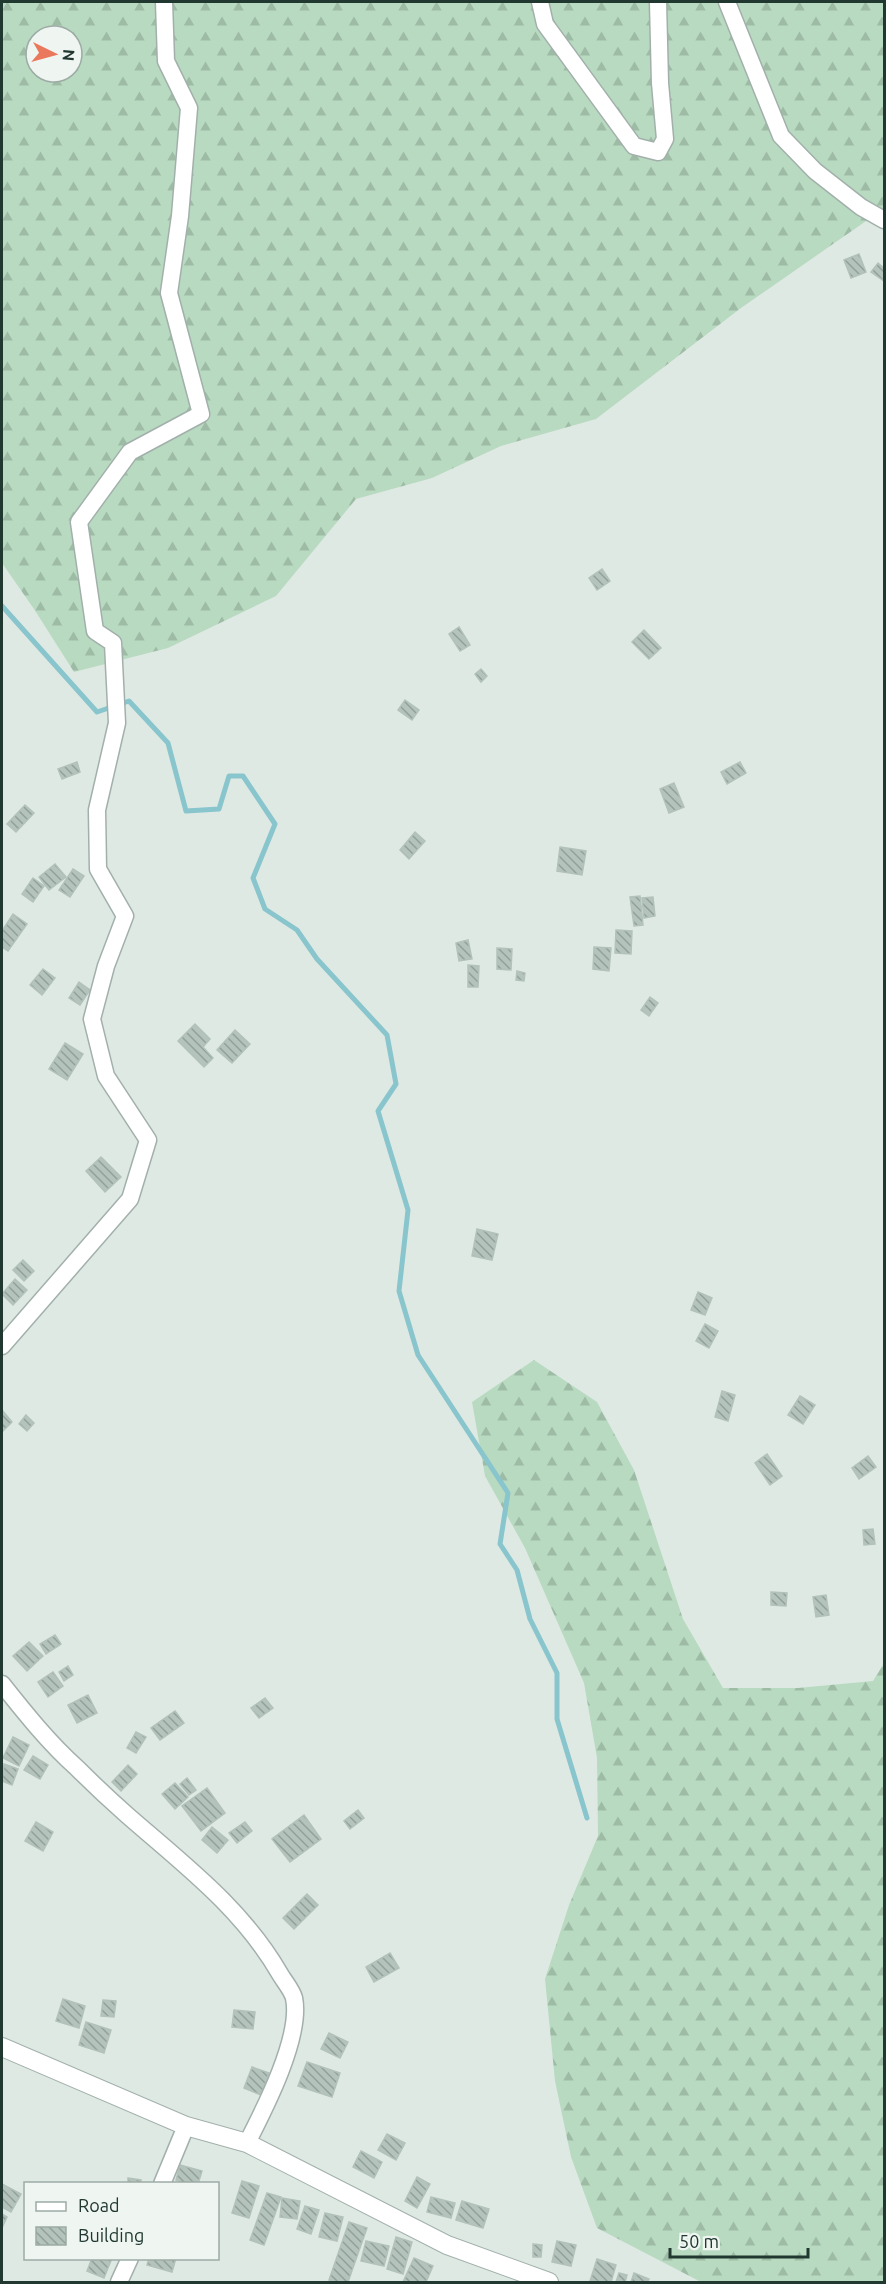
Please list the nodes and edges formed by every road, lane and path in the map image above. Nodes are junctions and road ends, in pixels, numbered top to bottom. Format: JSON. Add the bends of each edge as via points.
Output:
{"nodes":[{"id":1,"x":164,"y":2,"type":"edge"},
{"id":2,"x":540,"y":2,"type":"edge"},
{"id":3,"x":658,"y":2,"type":"edge"},
{"id":4,"x":727,"y":2,"type":"edge"},
{"id":5,"x":885,"y":220,"type":"edge"},
{"id":6,"x":2,"y":1346,"type":"edge"},
{"id":7,"x":2,"y":1684,"type":"edge"},
{"id":8,"x":2,"y":2047,"type":"edge"},
{"id":9,"x":186,"y":2126,"type":"junction"},
{"id":10,"x":247,"y":2143,"type":"junction"},
{"id":11,"x":163,"y":2182,"type":"edge"},
{"id":12,"x":130,"y":2260,"type":"edge"},
{"id":13,"x":119,"y":2283,"type":"edge"},
{"id":14,"x":549,"y":2283,"type":"edge"}],
"edges":[{"from":1,"to":6,"type":"street","via":[[166,61],[189,108],[169,293],[201,414],[130,453],[79,522],[95,631],[113,643],[117,723],[97,810],[98,869],[125,916],[92,1018],[106,1076],[148,1140],[130,1199]]},
{"from":2,"to":3,"type":"street","via":[[544,24],[634,146],[658,152],[665,139]]},
{"from":4,"to":5,"type":"street","via":[[780,136],[815,171],[861,207]]},
{"from":7,"to":10,"type":"street","via":[[74,1766],[223,1900],[267,1951],[294,1997],[293,2031],[268,2101]]},
{"from":8,"to":9,"type":"street"},
{"from":9,"to":10,"type":"street"},
{"from":9,"to":11,"type":"street"},
{"from":10,"to":14,"type":"street","via":[[447,2245]]},
{"from":12,"to":13,"type":"street"}]}
